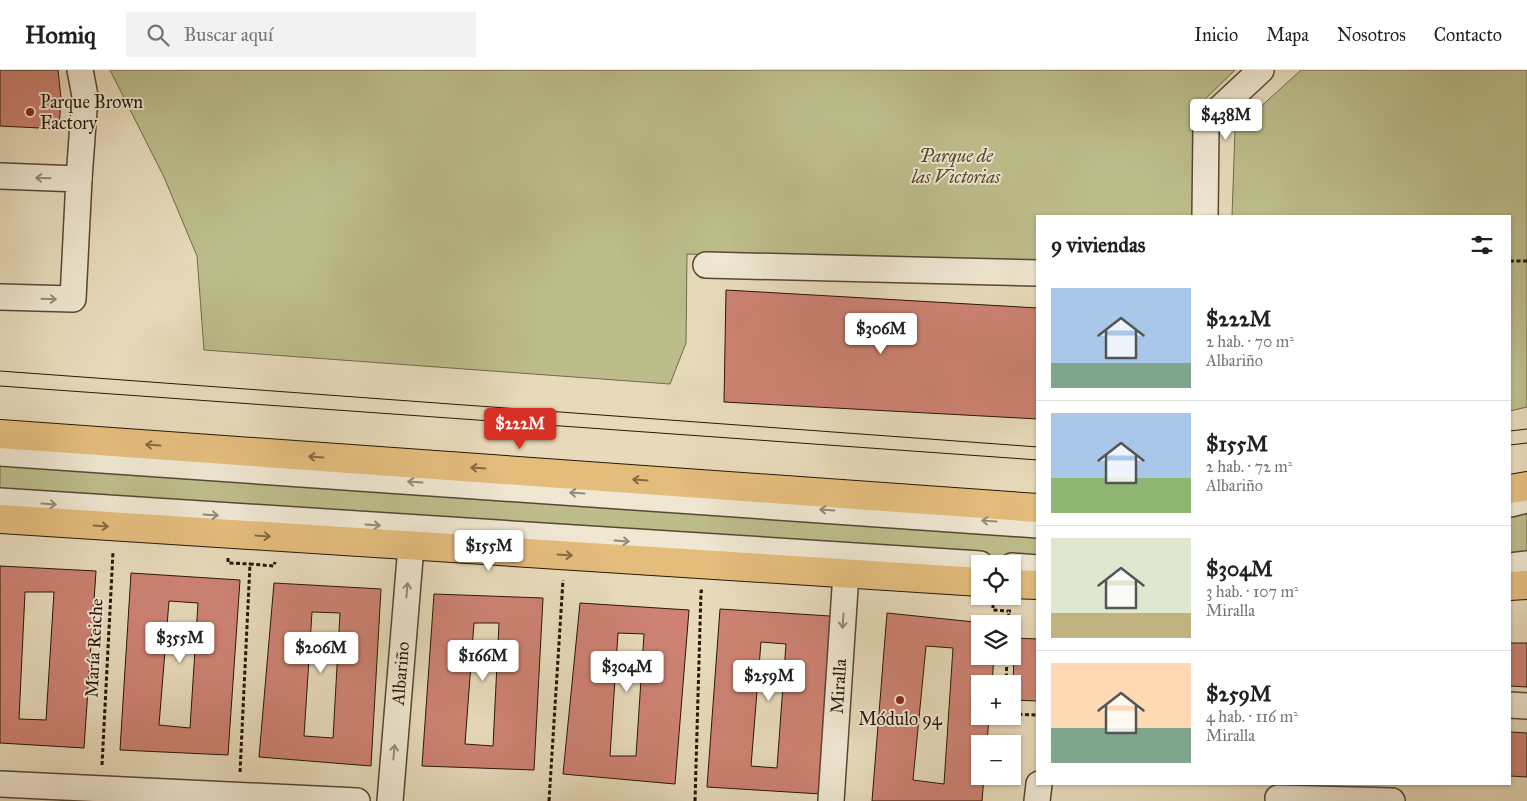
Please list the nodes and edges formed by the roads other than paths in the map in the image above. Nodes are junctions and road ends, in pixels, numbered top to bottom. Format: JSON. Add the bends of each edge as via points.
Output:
{"nodes":[{"id":1,"x":80,"y":70,"type":"edge"},
{"id":2,"x":1260,"y":70,"type":"edge"},
{"id":3,"x":0,"y":176,"type":"edge"},
{"id":4,"x":79,"y":179,"type":"junction"},
{"id":5,"x":1205,"y":215,"type":"edge"},
{"id":6,"x":706,"y":265,"type":"dead end"},
{"id":7,"x":1036,"y":272,"type":"edge"},
{"id":8,"x":0,"y":297,"type":"edge"},
{"id":9,"x":0,"y":434,"type":"edge"},
{"id":10,"x":0,"y":453,"type":"edge"},
{"id":11,"x":1527,"y":486,"type":"edge"},
{"id":12,"x":1511,"y":489,"type":"edge"},
{"id":13,"x":1527,"y":500,"type":"edge"},
{"id":14,"x":0,"y":501,"type":"edge"},
{"id":15,"x":1511,"y":504,"type":"edge"},
{"id":16,"x":1036,"y":508,"type":"edge"},
{"id":17,"x":0,"y":519,"type":"edge"},
{"id":18,"x":1036,"y":525,"type":"edge"},
{"id":19,"x":411,"y":546,"type":"junction"},
{"id":20,"x":971,"y":563,"type":"edge"},
{"id":21,"x":1527,"y":564,"type":"edge"},
{"id":22,"x":1511,"y":566,"type":"edge"},
{"id":23,"x":1021,"y":567,"type":"edge"},
{"id":24,"x":1036,"y":568,"type":"edge"},
{"id":25,"x":846,"y":573,"type":"junction"},
{"id":26,"x":971,"y":581,"type":"edge"},
{"id":27,"x":1021,"y":584,"type":"edge"},
{"id":28,"x":1036,"y":585,"type":"edge"},
{"id":29,"x":1527,"y":585,"type":"edge"},
{"id":30,"x":1511,"y":586,"type":"edge"},
{"id":31,"x":1511,"y":705,"type":"edge"},
{"id":32,"x":1527,"y":706,"type":"edge"},
{"id":33,"x":0,"y":784,"type":"edge"},
{"id":34,"x":1039,"y":785,"type":"edge"},
{"id":35,"x":1278,"y":794,"type":"edge"},
{"id":36,"x":357,"y":801,"type":"edge"},
{"id":37,"x":390,"y":801,"type":"edge"},
{"id":38,"x":831,"y":801,"type":"edge"},
{"id":39,"x":1037,"y":801,"type":"edge"},
{"id":40,"x":1392,"y":801,"type":"edge"}],
"edges":[{"from":1,"to":4,"type":"street","via":[[85,96]]},
{"from":2,"to":5,"type":"street","via":[[1216,112],[1206,128]]},
{"from":4,"to":3,"type":"street","one_way":true},
{"from":8,"to":4,"type":"street","one_way":true,"via":[[73,299]]},
{"from":6,"to":7,"type":"street"},
{"from":16,"to":9,"type":"main road","one_way":true},
{"from":18,"to":10,"type":"street","one_way":true},
{"from":11,"to":12,"type":"main road"},
{"from":13,"to":15,"type":"street"},
{"from":14,"to":20,"type":"street","one_way":true},
{"from":17,"to":19,"type":"main road","one_way":true},
{"from":19,"to":25,"type":"main road","one_way":true},
{"from":37,"to":19,"type":"street","name":"Albariño","one_way":true},
{"from":21,"to":22,"type":"street"},
{"from":23,"to":24,"type":"street"},
{"from":25,"to":26,"type":"main road"},
{"from":25,"to":38,"type":"street","name":"Miralla","one_way":true},
{"from":27,"to":28,"type":"main road"},
{"from":29,"to":30,"type":"main road"},
{"from":31,"to":32,"type":"street"},
{"from":33,"to":36,"type":"street"},
{"from":34,"to":39,"type":"street"},
{"from":35,"to":40,"type":"street"}]}
